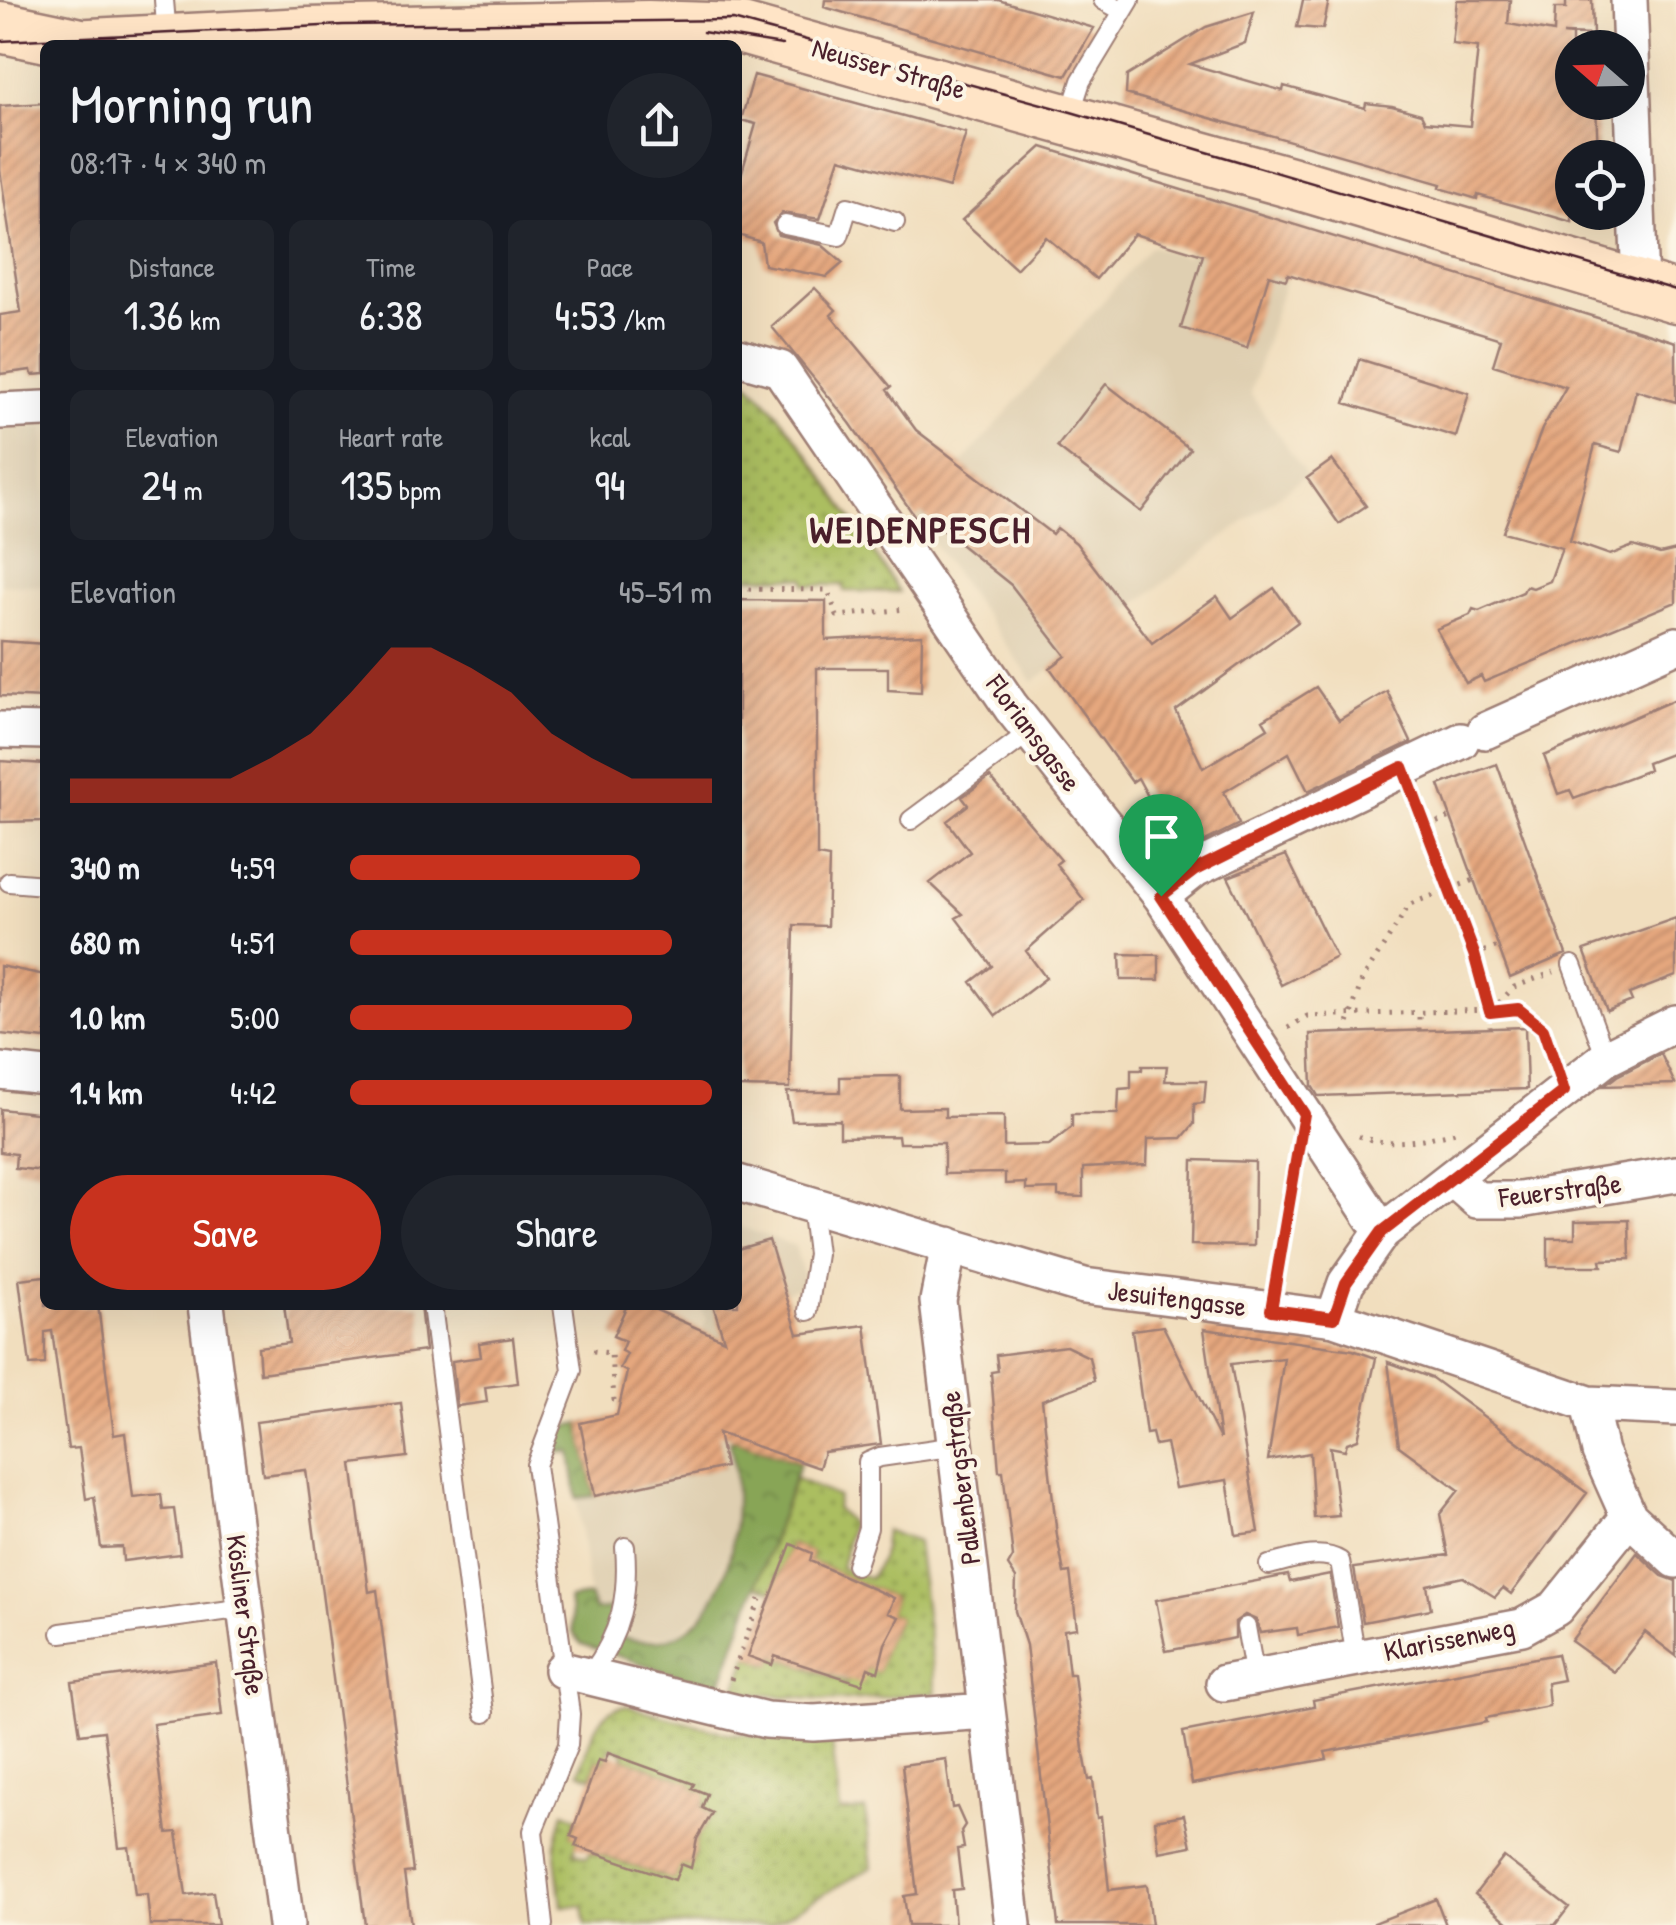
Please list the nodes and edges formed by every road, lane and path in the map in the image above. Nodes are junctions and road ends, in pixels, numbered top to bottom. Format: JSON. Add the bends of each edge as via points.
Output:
{"nodes":[{"id":1,"x":394,"y":0,"type":"edge"},
{"id":2,"x":1103,"y":0,"type":"edge"},
{"id":3,"x":1629,"y":0,"type":"edge"},
{"id":4,"x":1127,"y":5,"type":"edge"},
{"id":5,"x":165,"y":19,"type":"edge"},
{"id":6,"x":557,"y":24,"type":"edge"},
{"id":7,"x":725,"y":30,"type":"edge"},
{"id":8,"x":326,"y":33,"type":"junction"},
{"id":9,"x":53,"y":40,"type":"edge"},
{"id":10,"x":1069,"y":119,"type":"junction"},
{"id":11,"x":895,"y":222,"type":"dead end"},
{"id":12,"x":785,"y":225,"type":"dead end"},
{"id":13,"x":1658,"y":291,"type":"edge"},
{"id":14,"x":742,"y":358,"type":"edge"},
{"id":15,"x":40,"y":409,"type":"edge"},
{"id":16,"x":0,"y":411,"type":"edge"},
{"id":17,"x":742,"y":589,"type":"edge"},
{"id":18,"x":904,"y":610,"type":"dead end"},
{"id":19,"x":1676,"y":645,"type":"edge"},
{"id":20,"x":0,"y":730,"type":"edge"},
{"id":21,"x":40,"y":731,"type":"edge"},
{"id":22,"x":1031,"y":732,"type":"junction"},
{"id":23,"x":1403,"y":767,"type":"junction"},
{"id":24,"x":1451,"y":817,"type":"dead end"},
{"id":25,"x":912,"y":820,"type":"dead end"},
{"id":26,"x":1427,"y":826,"type":"junction"},
{"id":27,"x":1474,"y":880,"type":"dead end"},
{"id":28,"x":9,"y":882,"type":"dead end"},
{"id":29,"x":40,"y":885,"type":"edge"},
{"id":30,"x":1450,"y":889,"type":"junction"},
{"id":31,"x":1161,"y":896,"type":"junction"},
{"id":32,"x":1498,"y":946,"type":"dead end"},
{"id":33,"x":1474,"y":954,"type":"junction"},
{"id":34,"x":1572,"y":965,"type":"joint"},
{"id":35,"x":1490,"y":1012,"type":"junction"},
{"id":36,"x":1419,"y":1014,"type":"junction"},
{"id":37,"x":1348,"y":1015,"type":"junction"},
{"id":38,"x":1676,"y":1023,"type":"edge"},
{"id":39,"x":1490,"y":1028,"type":"dead end"},
{"id":40,"x":1418,"y":1030,"type":"dead end"},
{"id":41,"x":1345,"y":1033,"type":"dead end"},
{"id":42,"x":1260,"y":1046,"type":"junction"},
{"id":43,"x":1606,"y":1058,"type":"junction"},
{"id":44,"x":0,"y":1071,"type":"edge"},
{"id":45,"x":40,"y":1075,"type":"edge"},
{"id":46,"x":1564,"y":1091,"type":"junction"},
{"id":47,"x":1304,"y":1114,"type":"junction"},
{"id":48,"x":1525,"y":1122,"type":"junction"},
{"id":49,"x":1676,"y":1174,"type":"edge"},
{"id":50,"x":1452,"y":1178,"type":"junction"},
{"id":51,"x":742,"y":1184,"type":"edge"},
{"id":52,"x":811,"y":1206,"type":"junction"},
{"id":53,"x":1382,"y":1232,"type":"junction"},
{"id":54,"x":949,"y":1245,"type":"junction"},
{"id":55,"x":207,"y":1310,"type":"edge"},
{"id":56,"x":433,"y":1310,"type":"edge"},
{"id":57,"x":565,"y":1310,"type":"edge"},
{"id":58,"x":1271,"y":1310,"type":"junction"},
{"id":59,"x":808,"y":1311,"type":"dead end"},
{"id":60,"x":1334,"y":1318,"type":"junction"},
{"id":61,"x":570,"y":1348,"type":"junction"},
{"id":62,"x":621,"y":1401,"type":"dead end"},
{"id":63,"x":1590,"y":1404,"type":"junction"},
{"id":64,"x":1676,"y":1408,"type":"edge"},
{"id":65,"x":956,"y":1446,"type":"junction"},
{"id":66,"x":1629,"y":1518,"type":"junction"},
{"id":67,"x":625,"y":1547,"type":"dead end"},
{"id":68,"x":1676,"y":1560,"type":"edge"},
{"id":69,"x":856,"y":1565,"type":"dead end"},
{"id":70,"x":1270,"y":1566,"type":"dead end"},
{"id":71,"x":760,"y":1598,"type":"dead end"},
{"id":72,"x":245,"y":1608,"type":"junction"},
{"id":73,"x":1246,"y":1627,"type":"dead end"},
{"id":74,"x":61,"y":1633,"type":"dead end"},
{"id":75,"x":1356,"y":1658,"type":"junction"},
{"id":76,"x":576,"y":1672,"type":"junction"},
{"id":77,"x":1239,"y":1680,"type":"joint"},
{"id":78,"x":719,"y":1711,"type":"junction"},
{"id":79,"x":987,"y":1711,"type":"junction"},
{"id":80,"x":484,"y":1713,"type":"dead end"},
{"id":81,"x":286,"y":1925,"type":"edge"},
{"id":82,"x":542,"y":1925,"type":"edge"},
{"id":83,"x":1013,"y":1925,"type":"edge"}],
"edges":[{"from":1,"to":8,"type":"main road"},
{"from":2,"to":4,"type":"lane"},
{"from":3,"to":13,"type":"street"},
{"from":4,"to":10,"type":"lane","via":[[1081,82]]},
{"from":5,"to":8,"type":"main road","name":"Neusser Straße"},
{"from":5,"to":9,"type":"main road","name":"Neusser Straße"},
{"from":6,"to":7,"type":"main road","name":"Neusser Straße"},
{"from":6,"to":8,"type":"main road","name":"Neusser Straße"},
{"from":7,"to":10,"type":"main road","name":"Neusser Straße"},
{"from":10,"to":13,"type":"main road","name":"Neusser Straße"},
{"from":11,"to":12,"type":"lane","via":[[848,207],[839,236]]},
{"from":14,"to":22,"type":"street","name":"Floriansgasse","via":[[780,369]]},
{"from":15,"to":16,"type":"street"},
{"from":17,"to":18,"type":"path","via":[[828,590],[836,616]]},
{"from":19,"to":23,"type":"street"},
{"from":20,"to":21,"type":"street"},
{"from":22,"to":25,"type":"lane"},
{"from":22,"to":31,"type":"street","name":"Floriansgasse"},
{"from":23,"to":26,"type":"path"},
{"from":23,"to":31,"type":"street","via":[[1195,870]]},
{"from":24,"to":26,"type":"path"},
{"from":26,"to":30,"type":"path"},
{"from":27,"to":30,"type":"path"},
{"from":28,"to":29,"type":"lane"},
{"from":30,"to":33,"type":"path"},
{"from":30,"to":37,"type":"path","via":[[1410,904]]},
{"from":31,"to":42,"type":"street","name":"Floriansgasse"},
{"from":32,"to":33,"type":"path"},
{"from":33,"to":35,"type":"path"},
{"from":34,"to":35,"type":"path","via":[[1514,987]]},
{"from":34,"to":43,"type":"lane"},
{"from":35,"to":36,"type":"path"},
{"from":35,"to":39,"type":"path"},
{"from":35,"to":46,"type":"path","via":[[1518,1009],[1543,1029]]},
{"from":36,"to":37,"type":"path"},
{"from":36,"to":40,"type":"path"},
{"from":37,"to":41,"type":"path"},
{"from":37,"to":42,"type":"path","via":[[1307,1016]]},
{"from":38,"to":43,"type":"street"},
{"from":42,"to":47,"type":"street","name":"Floriansgasse"},
{"from":43,"to":46,"type":"street"},
{"from":44,"to":45,"type":"street"},
{"from":46,"to":48,"type":"street"},
{"from":47,"to":48,"type":"path","via":[[1371,1141],[1423,1140],[1500,1116]]},
{"from":47,"to":53,"type":"street","name":"Floriansgasse"},
{"from":47,"to":58,"type":"path"},
{"from":48,"to":50,"type":"street"},
{"from":49,"to":50,"type":"street","name":"Feuerstraße","via":[[1520,1200],[1477,1200]]},
{"from":50,"to":53,"type":"street"},
{"from":51,"to":52,"type":"street","name":"Jesuitengasse"},
{"from":52,"to":54,"type":"street","name":"Jesuitengasse"},
{"from":52,"to":59,"type":"lane","via":[[817,1254]]},
{"from":53,"to":60,"type":"street","via":[[1346,1283]]},
{"from":54,"to":58,"type":"street","name":"Jesuitengasse","via":[[1084,1286]]},
{"from":54,"to":65,"type":"street","name":"Pallenbergstraße","via":[[938,1301]]},
{"from":55,"to":72,"type":"street","name":"Kösliner Straße"},
{"from":56,"to":80,"type":"lane"},
{"from":57,"to":61,"type":"lane"},
{"from":58,"to":60,"type":"street","name":"Jesuitengasse"},
{"from":60,"to":63,"type":"street","name":"Jesuitengasse"},
{"from":61,"to":62,"type":"path","via":[[611,1353],[614,1400]]},
{"from":61,"to":76,"type":"lane","via":[[572,1370],[536,1465]]},
{"from":63,"to":64,"type":"street","name":"Jesuitengasse"},
{"from":63,"to":66,"type":"street","via":[[1600,1452]]},
{"from":65,"to":69,"type":"lane","via":[[868,1462],[868,1528]]},
{"from":65,"to":79,"type":"street","name":"Pallenbergstraße"},
{"from":66,"to":68,"type":"street"},
{"from":66,"to":75,"type":"street","name":"Klarissenweg","via":[[1556,1608],[1522,1627]]},
{"from":67,"to":76,"type":"lane","via":[[626,1604],[614,1636]]},
{"from":70,"to":75,"type":"lane","via":[[1310,1556],[1340,1560]]},
{"from":71,"to":78,"type":"path"},
{"from":72,"to":74,"type":"lane"},
{"from":72,"to":81,"type":"street","name":"Kösliner Straße"},
{"from":73,"to":77,"type":"lane"},
{"from":75,"to":77,"type":"street","name":"Klarissenweg"},
{"from":76,"to":78,"type":"street"},
{"from":76,"to":82,"type":"lane","via":[[568,1745],[532,1843]]},
{"from":78,"to":79,"type":"street","via":[[814,1723]]},
{"from":79,"to":83,"type":"street","name":"Pallenbergstraße"}]}
